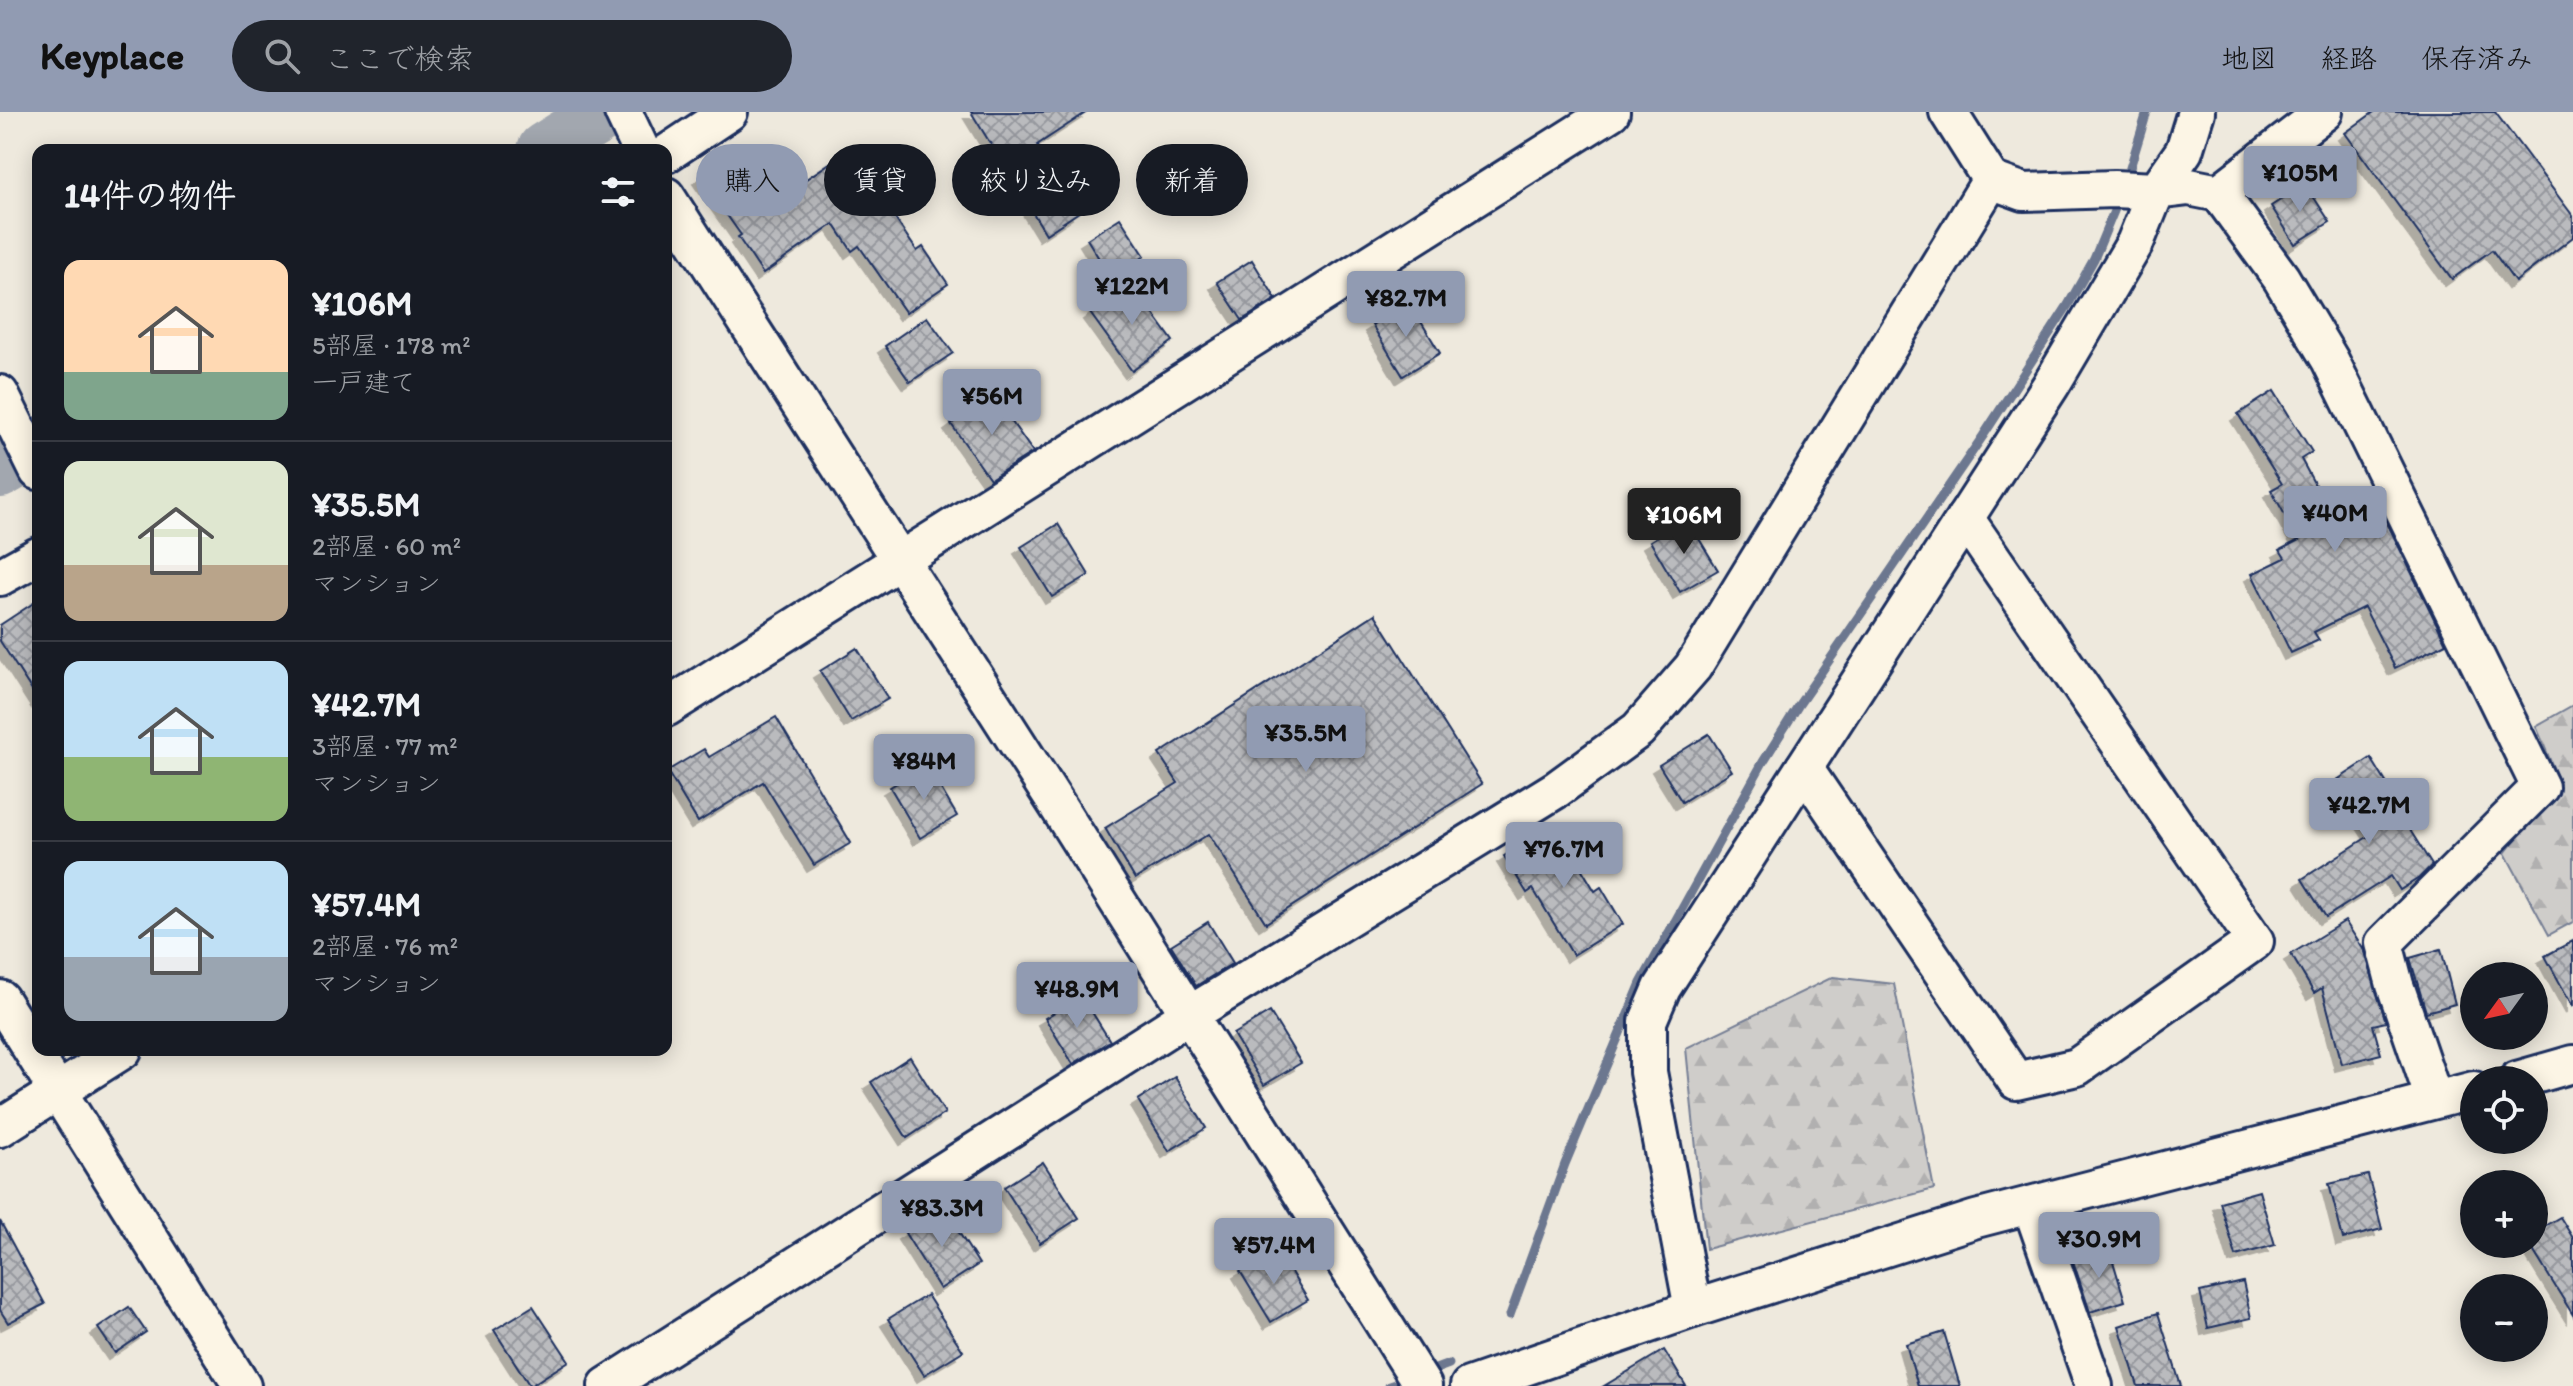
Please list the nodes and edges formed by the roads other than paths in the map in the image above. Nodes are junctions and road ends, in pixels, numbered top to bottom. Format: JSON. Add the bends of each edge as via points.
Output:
{"nodes":[{"id":1,"x":729,"y":112,"type":"edge"},
{"id":2,"x":1611,"y":112,"type":"edge"},
{"id":3,"x":1948,"y":112,"type":"edge"},
{"id":4,"x":2196,"y":112,"type":"edge"},
{"id":5,"x":2324,"y":112,"type":"edge"},
{"id":6,"x":672,"y":150,"type":"edge"},
{"id":7,"x":1991,"y":180,"type":"junction"},
{"id":8,"x":2136,"y":190,"type":"junction"},
{"id":9,"x":2219,"y":193,"type":"junction"},
{"id":10,"x":672,"y":205,"type":"edge"},
{"id":11,"x":5,"y":405,"type":"edge"},
{"id":12,"x":32,"y":459,"type":"edge"},
{"id":13,"x":1965,"y":518,"type":"junction"},
{"id":14,"x":32,"y":559,"type":"edge"},
{"id":15,"x":902,"y":561,"type":"junction"},
{"id":16,"x":0,"y":577,"type":"edge"},
{"id":17,"x":672,"y":704,"type":"edge"},
{"id":18,"x":1804,"y":768,"type":"junction"},
{"id":19,"x":0,"y":999,"type":"edge"},
{"id":20,"x":1189,"y":1015,"type":"junction"},
{"id":21,"x":32,"y":1050,"type":"edge"},
{"id":22,"x":36,"y":1056,"type":"edge"},
{"id":23,"x":113,"y":1056,"type":"edge"},
{"id":24,"x":2573,"y":1064,"type":"edge"},
{"id":25,"x":2548,"y":1071,"type":"edge"},
{"id":26,"x":58,"y":1091,"type":"junction"},
{"id":27,"x":2460,"y":1093,"type":"edge"},
{"id":28,"x":2434,"y":1099,"type":"junction"},
{"id":29,"x":0,"y":1128,"type":"edge"},
{"id":30,"x":2031,"y":1205,"type":"junction"},
{"id":31,"x":1693,"y":1309,"type":"junction"},
{"id":32,"x":242,"y":1386,"type":"edge"},
{"id":33,"x":607,"y":1386,"type":"edge"},
{"id":34,"x":1423,"y":1386,"type":"edge"},
{"id":35,"x":1469,"y":1386,"type":"edge"},
{"id":36,"x":2094,"y":1386,"type":"edge"}],
"edges":[{"from":1,"to":6,"type":"street"},
{"from":2,"to":15,"type":"street"},
{"from":3,"to":7,"type":"street"},
{"from":4,"to":8,"type":"street","via":[[2184,151]]},
{"from":5,"to":9,"type":"street"},
{"from":7,"to":8,"type":"street","via":[[2024,192]]},
{"from":7,"to":20,"type":"street","via":[[1693,667],[1638,730],[1557,789]]},
{"from":8,"to":9,"type":"street","via":[[2189,187]]},
{"from":8,"to":13,"type":"street","via":[[2135,243]]},
{"from":9,"to":28,"type":"street","via":[[2281,278],[2330,360],[2540,787],[2384,943]]},
{"from":10,"to":15,"type":"street"},
{"from":11,"to":12,"type":"street"},
{"from":13,"to":18,"type":"street"},
{"from":13,"to":18,"type":"street","via":[[2255,941],[2077,1067],[2016,1081]]},
{"from":14,"to":16,"type":"street"},
{"from":15,"to":17,"type":"street"},
{"from":15,"to":20,"type":"street"},
{"from":18,"to":31,"type":"street","via":[[1662,988],[1648,1021],[1648,1072]]},
{"from":19,"to":21,"type":"street"},
{"from":20,"to":33,"type":"street"},
{"from":20,"to":34,"type":"street"},
{"from":22,"to":26,"type":"street"},
{"from":23,"to":26,"type":"street"},
{"from":24,"to":25,"type":"street"},
{"from":26,"to":29,"type":"street"},
{"from":26,"to":32,"type":"street"},
{"from":27,"to":28,"type":"street"},
{"from":28,"to":30,"type":"street"},
{"from":30,"to":31,"type":"street"},
{"from":30,"to":36,"type":"street"},
{"from":31,"to":35,"type":"street"}]}
